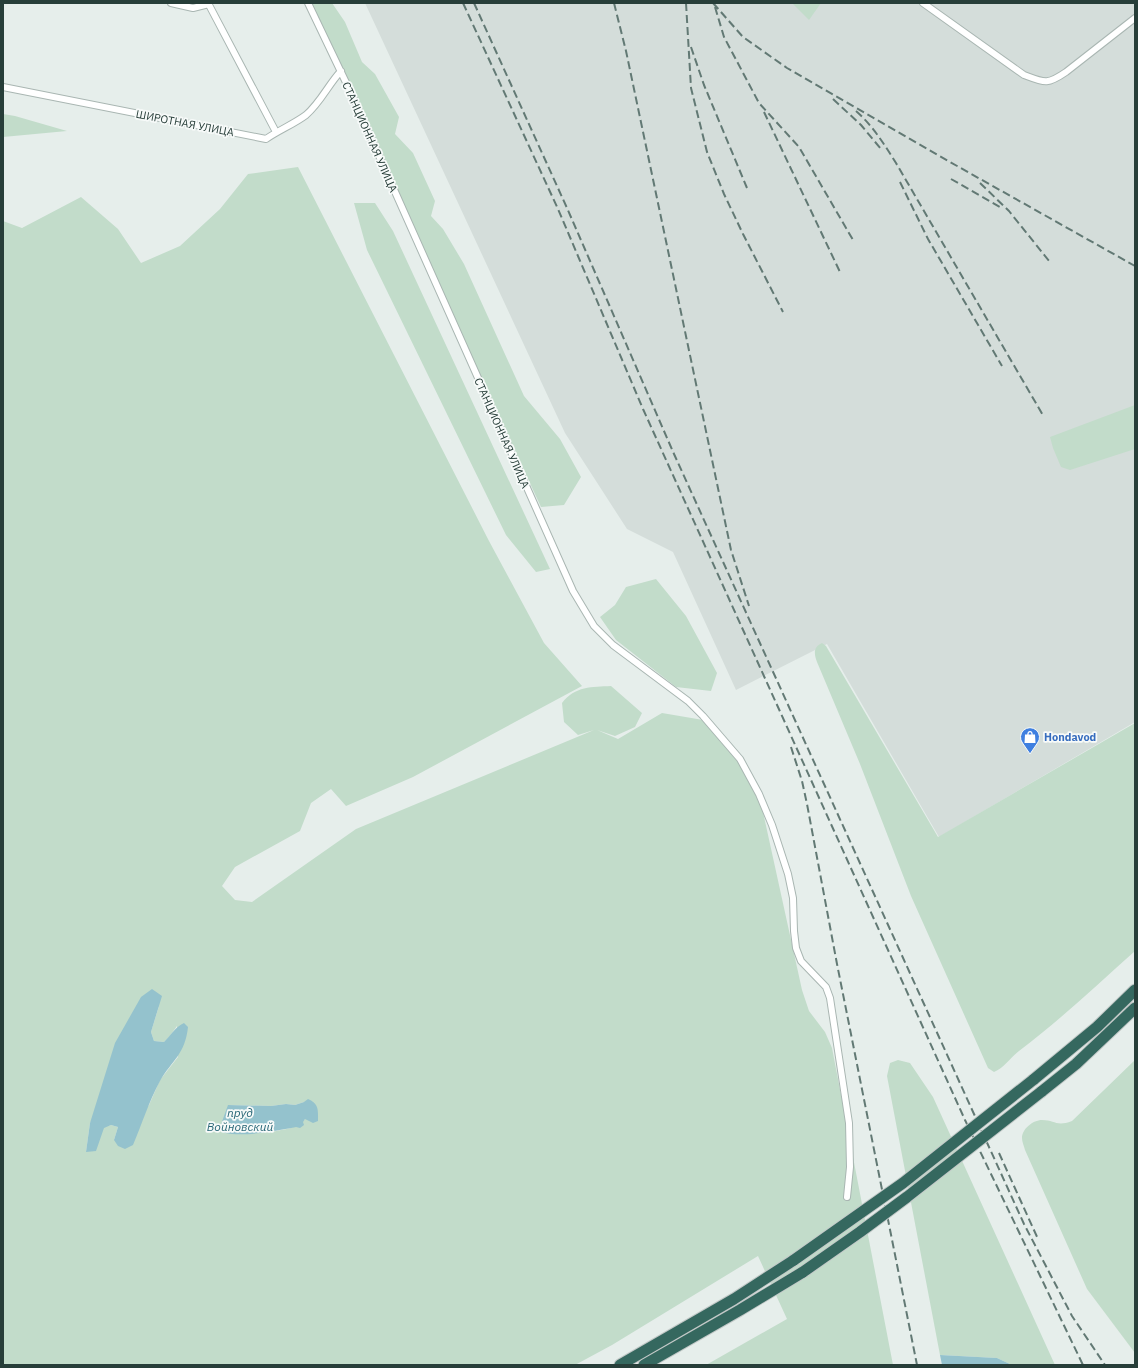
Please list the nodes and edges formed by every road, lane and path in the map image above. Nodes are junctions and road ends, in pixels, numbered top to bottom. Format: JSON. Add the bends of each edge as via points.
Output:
{"nodes":[{"id":1,"x":171,"y":3,"type":"edge"},
{"id":2,"x":308,"y":3,"type":"edge"},
{"id":3,"x":923,"y":3,"type":"edge"},
{"id":4,"x":208,"y":4,"type":"edge"},
{"id":5,"x":1135,"y":18,"type":"edge"},
{"id":6,"x":341,"y":71,"type":"junction"},
{"id":7,"x":3,"y":87,"type":"edge"},
{"id":8,"x":276,"y":132,"type":"junction"},
{"id":9,"x":1135,"y":990,"type":"edge"},
{"id":10,"x":1135,"y":1008,"type":"edge"},
{"id":11,"x":847,"y":1197,"type":"dead end"},
{"id":12,"x":620,"y":1365,"type":"edge"},
{"id":13,"x":644,"y":1365,"type":"edge"}],
"edges":[{"from":1,"to":4,"type":"street","via":[[193,8]]},
{"from":2,"to":6,"type":"street","name":"СТАНЦИОННАЯ УЛИЦА"},
{"from":3,"to":5,"type":"street","via":[[1024,75],[1047,82],[1066,72]]},
{"from":4,"to":8,"type":"street"},
{"from":6,"to":8,"type":"street","name":"ШИРОТНАЯ УЛИЦА","via":[[305,116]]},
{"from":6,"to":11,"type":"street","name":"СТАНЦИОННАЯ УЛИЦА","via":[[573,591],[594,626],[613,645],[688,701],[740,759],[767,812],[788,874],[793,898],[796,948],[802,961],[826,987],[830,998],[849,1123],[850,1167]]},
{"from":7,"to":8,"type":"street","name":"ШИРОТНАЯ УЛИЦА","via":[[266,139]]},
{"from":9,"to":12,"type":"highway","bridge":true,"via":[[1033,1080],[903,1183],[734,1299]]},
{"from":10,"to":13,"type":"highway","bridge":true,"via":[[1076,1064],[860,1232],[803,1272]]}]}
